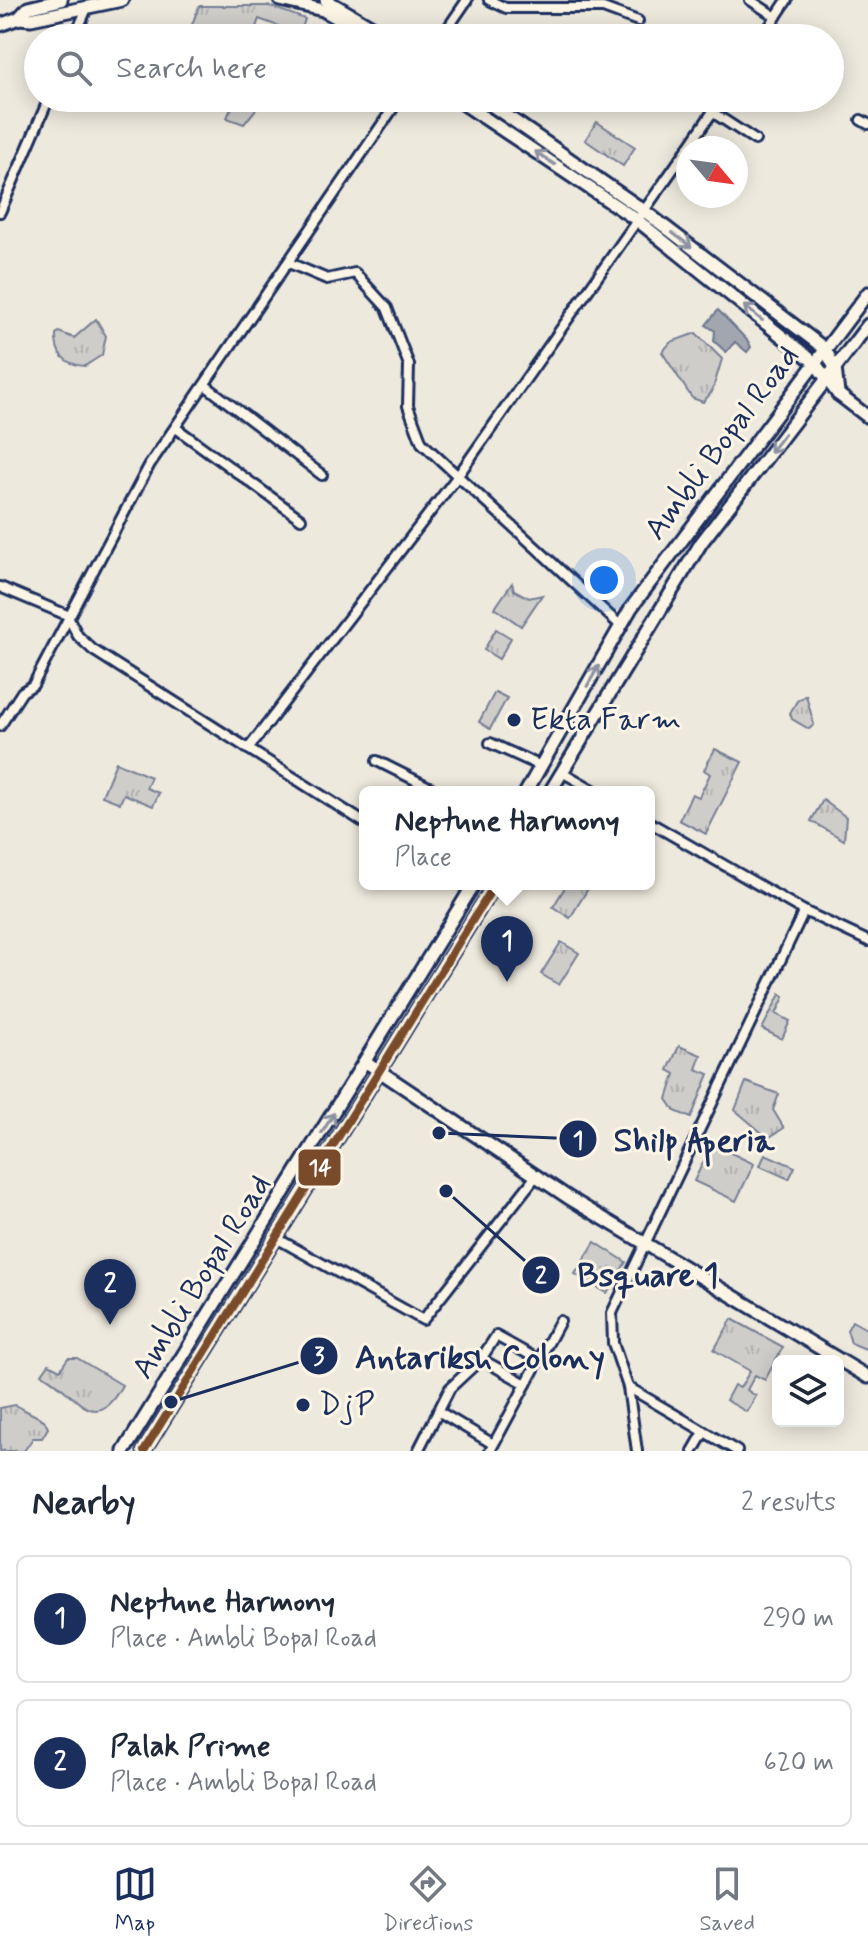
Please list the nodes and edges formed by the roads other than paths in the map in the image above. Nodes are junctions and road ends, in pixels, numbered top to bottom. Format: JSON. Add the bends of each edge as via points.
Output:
{"nodes":[{"id":1,"x":61,"y":0,"type":"edge"},
{"id":2,"x":122,"y":0,"type":"edge"},
{"id":3,"x":280,"y":0,"type":"edge"},
{"id":4,"x":467,"y":0,"type":"edge"},
{"id":5,"x":489,"y":0,"type":"edge"},
{"id":6,"x":750,"y":0,"type":"edge"},
{"id":7,"x":787,"y":0,"type":"edge"},
{"id":8,"x":320,"y":2,"type":"edge"},
{"id":9,"x":88,"y":6,"type":"junction"},
{"id":10,"x":776,"y":17,"type":"junction"},
{"id":11,"x":19,"y":18,"type":"junction"},
{"id":12,"x":638,"y":21,"type":"dead end"},
{"id":13,"x":80,"y":24,"type":"edge"},
{"id":14,"x":352,"y":24,"type":"edge"},
{"id":15,"x":363,"y":24,"type":"edge"},
{"id":16,"x":451,"y":24,"type":"edge"},
{"id":17,"x":771,"y":24,"type":"edge"},
{"id":18,"x":0,"y":25,"type":"edge"},
{"id":19,"x":43,"y":112,"type":"edge"},
{"id":20,"x":391,"y":112,"type":"edge"},
{"id":21,"x":477,"y":112,"type":"edge"},
{"id":22,"x":500,"y":112,"type":"edge"},
{"id":23,"x":712,"y":112,"type":"joint"},
{"id":24,"x":696,"y":136,"type":"edge"},
{"id":25,"x":755,"y":140,"type":"dead end"},
{"id":26,"x":676,"y":165,"type":"edge"},
{"id":27,"x":0,"y":212,"type":"edge"},
{"id":28,"x":640,"y":215,"type":"junction"},
{"id":29,"x":289,"y":263,"type":"junction"},
{"id":30,"x":868,"y":293,"type":"edge"},
{"id":31,"x":868,"y":325,"type":"edge"},
{"id":32,"x":825,"y":349,"type":"junction"},
{"id":33,"x":814,"y":362,"type":"junction"},
{"id":34,"x":835,"y":368,"type":"junction"},
{"id":35,"x":825,"y":382,"type":"junction"},
{"id":36,"x":205,"y":385,"type":"junction"},
{"id":37,"x":838,"y":394,"type":"junction"},
{"id":38,"x":868,"y":417,"type":"edge"},
{"id":39,"x":176,"y":428,"type":"junction"},
{"id":40,"x":322,"y":475,"type":"dead end"},
{"id":41,"x":457,"y":477,"type":"junction"},
{"id":42,"x":301,"y":519,"type":"dead end"},
{"id":43,"x":0,"y":587,"type":"edge"},
{"id":44,"x":67,"y":615,"type":"junction"},
{"id":45,"x":621,"y":626,"type":"junction"},
{"id":46,"x":0,"y":726,"type":"edge"},
{"id":47,"x":490,"y":743,"type":"dead end"},
{"id":48,"x":248,"y":749,"type":"junction"},
{"id":49,"x":377,"y":761,"type":"dead end"},
{"id":50,"x":541,"y":766,"type":"junction"},
{"id":51,"x":562,"y":772,"type":"junction"},
{"id":52,"x":427,"y":786,"type":"edge"},
{"id":53,"x":529,"y":786,"type":"edge"},
{"id":54,"x":554,"y":786,"type":"edge"},
{"id":55,"x":586,"y":786,"type":"edge"},
{"id":56,"x":359,"y":819,"type":"edge"},
{"id":57,"x":655,"y":825,"type":"edge"},
{"id":58,"x":471,"y":890,"type":"edge"},
{"id":59,"x":491,"y":890,"type":"edge"},
{"id":60,"x":804,"y":911,"type":"junction"},
{"id":61,"x":868,"y":941,"type":"edge"},
{"id":62,"x":366,"y":1062,"type":"junction"},
{"id":63,"x":382,"y":1071,"type":"junction"},
{"id":64,"x":536,"y":1176,"type":"junction"},
{"id":65,"x":278,"y":1239,"type":"junction"},
{"id":66,"x":646,"y":1245,"type":"junction"},
{"id":67,"x":560,"y":1321,"type":"dead end"},
{"id":68,"x":481,"y":1359,"type":"junction"},
{"id":69,"x":539,"y":1360,"type":"junction"},
{"id":70,"x":868,"y":1377,"type":"edge"},
{"id":71,"x":526,"y":1384,"type":"junction"},
{"id":72,"x":628,"y":1387,"type":"junction"},
{"id":73,"x":438,"y":1411,"type":"junction"},
{"id":74,"x":704,"y":1432,"type":"junction"},
{"id":75,"x":492,"y":1447,"type":"edge"},
{"id":76,"x":124,"y":1451,"type":"edge"},
{"id":77,"x":144,"y":1451,"type":"edge"},
{"id":78,"x":418,"y":1451,"type":"edge"},
{"id":79,"x":637,"y":1451,"type":"edge"},
{"id":80,"x":693,"y":1451,"type":"edge"},
{"id":81,"x":737,"y":1451,"type":"edge"}],
"edges":[{"from":1,"to":11,"type":"street","via":[[28,8]]},
{"from":2,"to":9,"type":"street"},
{"from":3,"to":8,"type":"street"},
{"from":4,"to":16,"type":"street"},
{"from":5,"to":12,"type":"street","via":[[506,8],[603,8]]},
{"from":6,"to":10,"type":"street"},
{"from":7,"to":10,"type":"street"},
{"from":8,"to":14,"type":"street"},
{"from":8,"to":15,"type":"street"},
{"from":9,"to":11,"type":"street"},
{"from":9,"to":13,"type":"street"},
{"from":10,"to":17,"type":"street"},
{"from":11,"to":18,"type":"street"},
{"from":19,"to":27,"type":"street"},
{"from":20,"to":29,"type":"street"},
{"from":28,"to":21,"type":"street","one_way":true},
{"from":22,"to":28,"type":"street"},
{"from":23,"to":24,"type":"street"},
{"from":23,"to":25,"type":"street"},
{"from":26,"to":28,"type":"street"},
{"from":28,"to":32,"type":"street","one_way":true},
{"from":33,"to":28,"type":"street","one_way":true},
{"from":28,"to":41,"type":"street"},
{"from":29,"to":36,"type":"street"},
{"from":29,"to":41,"type":"street","via":[[327,279],[355,273],[387,308],[409,365],[408,406],[422,443]]},
{"from":30,"to":32,"type":"street","name":"Ambli Bopal Road"},
{"from":31,"to":34,"type":"street","name":"Ambli Bopal Road"},
{"from":32,"to":33,"type":"street","name":"Ambli Bopal Road"},
{"from":32,"to":34,"type":"street"},
{"from":33,"to":35,"type":"street"},
{"from":33,"to":45,"type":"street","name":"Ambli Bopal Road"},
{"from":34,"to":35,"type":"street","name":"Ambli Bopal Road"},
{"from":34,"to":37,"type":"street"},
{"from":35,"to":37,"type":"street"},
{"from":35,"to":51,"type":"street","name":"Ambli Bopal Road","one_way":true,"via":[[701,543]]},
{"from":36,"to":39,"type":"street"},
{"from":36,"to":40,"type":"street"},
{"from":37,"to":38,"type":"street"},
{"from":39,"to":42,"type":"street"},
{"from":39,"to":44,"type":"street","via":[[150,464]]},
{"from":41,"to":45,"type":"street"},
{"from":41,"to":48,"type":"street"},
{"from":43,"to":44,"type":"street"},
{"from":44,"to":46,"type":"street","via":[[33,685],[22,692]]},
{"from":44,"to":48,"type":"street","via":[[93,650]]},
{"from":50,"to":45,"type":"street","name":"Ambli Bopal Road","one_way":true},
{"from":47,"to":50,"type":"street"},
{"from":48,"to":56,"type":"street"},
{"from":49,"to":52,"type":"street"},
{"from":50,"to":53,"type":"street","name":"Ambli Bopal Road"},
{"from":51,"to":54,"type":"street","name":"Ambli Bopal Road"},
{"from":51,"to":55,"type":"street"},
{"from":57,"to":60,"type":"street"},
{"from":58,"to":62,"type":"street","name":"Ambli Bopal Road"},
{"from":59,"to":63,"type":"street","name":"Ambli Bopal Road"},
{"from":60,"to":61,"type":"street"},
{"from":60,"to":66,"type":"street"},
{"from":62,"to":63,"type":"street"},
{"from":76,"to":62,"type":"street","name":"Ambli Bopal Road","one_way":true},
{"from":63,"to":64,"type":"street"},
{"from":63,"to":65,"type":"street","name":"Ambli Bopal Road"},
{"from":64,"to":65,"type":"street","via":[[423,1320]]},
{"from":64,"to":66,"type":"street"},
{"from":65,"to":77,"type":"street","name":"Ambli Bopal Road"},
{"from":66,"to":70,"type":"street"},
{"from":66,"to":72,"type":"street","via":[[612,1313],[613,1343]]},
{"from":67,"to":69,"type":"street"},
{"from":68,"to":69,"type":"street","via":[[496,1336]]},
{"from":68,"to":71,"type":"street"},
{"from":68,"to":73,"type":"street","via":[[450,1388]]},
{"from":69,"to":71,"type":"street"},
{"from":71,"to":75,"type":"street"},
{"from":72,"to":74,"type":"street"},
{"from":72,"to":79,"type":"street"},
{"from":73,"to":75,"type":"street"},
{"from":73,"to":78,"type":"street"},
{"from":74,"to":80,"type":"street"},
{"from":74,"to":81,"type":"street"}]}
